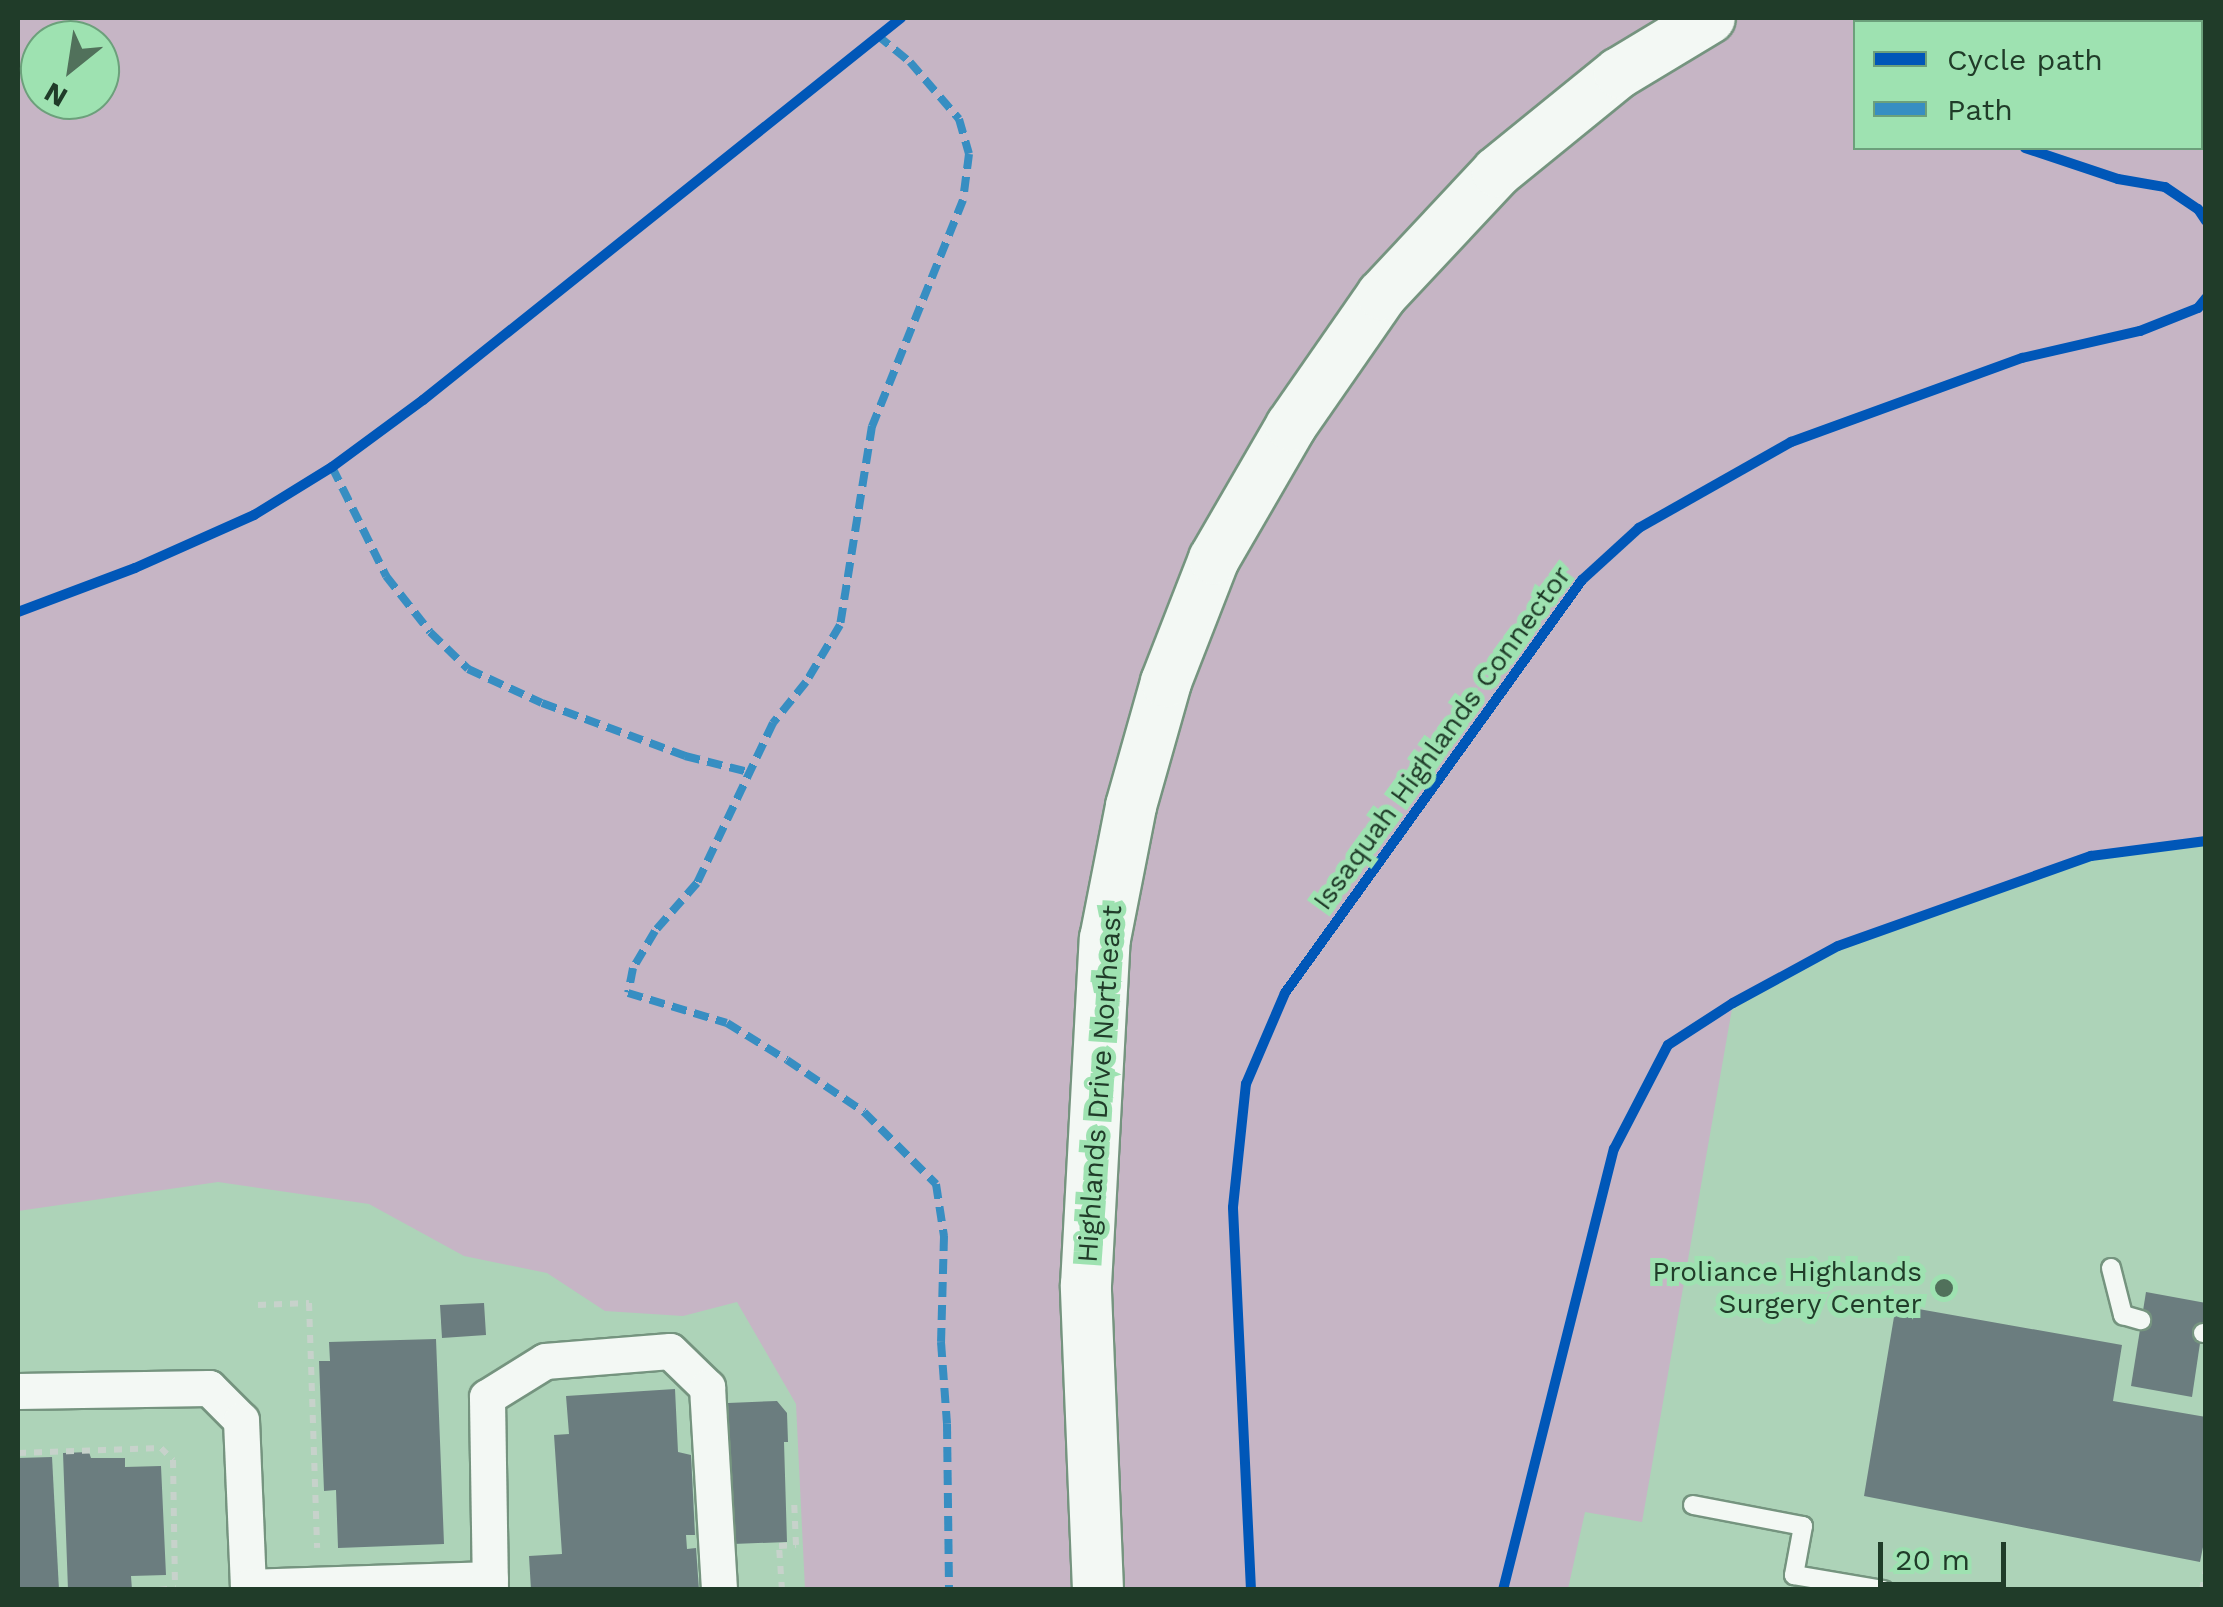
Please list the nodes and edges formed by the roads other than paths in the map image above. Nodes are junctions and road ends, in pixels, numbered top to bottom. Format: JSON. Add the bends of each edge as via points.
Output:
{"nodes":[{"id":1,"x":1710,"y":18,"type":"edge"},
{"id":2,"x":2111,"y":1268,"type":"dead end"},
{"id":3,"x":2141,"y":1320,"type":"dead end"},
{"id":4,"x":18,"y":1391,"type":"edge"},
{"id":5,"x":1693,"y":1505,"type":"dead end"},
{"id":6,"x":1793,"y":1582,"type":"edge"},
{"id":7,"x":490,"y":1584,"type":"edge"},
{"id":8,"x":248,"y":1588,"type":"edge"},
{"id":9,"x":719,"y":1590,"type":"edge"},
{"id":10,"x":1098,"y":1590,"type":"edge"},
{"id":11,"x":1884,"y":1590,"type":"edge"}],
"edges":[{"from":1,"to":10,"type":"main road","name":"Highlands Drive Northeast","via":[[1619,72],[1496,172],[1382,295],[1290,426],[1214,559],[1166,682],[1130,806],[1104,939],[1086,1284]]},
{"from":2,"to":3,"type":"lane","via":[[2124,1314]]},
{"from":4,"to":8,"type":"street","via":[[209,1388],[240,1420]]},
{"from":5,"to":6,"type":"lane","via":[[1803,1526]]},
{"from":6,"to":11,"type":"lane"},
{"from":7,"to":8,"type":"street"},
{"from":7,"to":9,"type":"street","via":[[486,1397],[545,1361],[670,1351],[708,1387]]}]}
